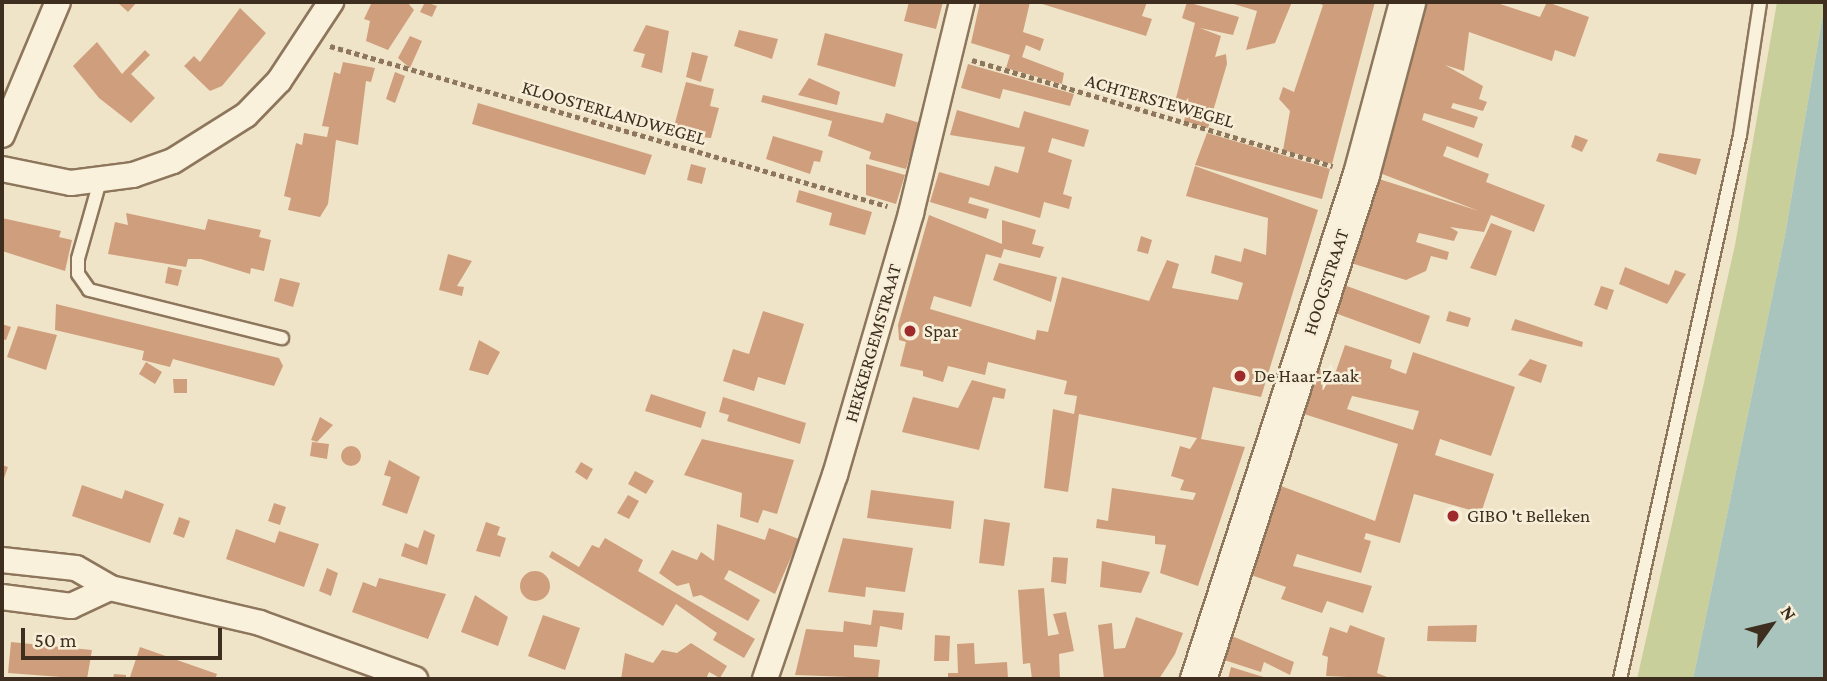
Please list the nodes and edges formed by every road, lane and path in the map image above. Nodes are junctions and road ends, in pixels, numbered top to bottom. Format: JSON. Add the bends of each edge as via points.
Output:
{"nodes":[{"id":1,"x":58,"y":2,"type":"edge"},
{"id":2,"x":331,"y":2,"type":"edge"},
{"id":3,"x":962,"y":2,"type":"edge"},
{"id":4,"x":1407,"y":2,"type":"edge"},
{"id":5,"x":1760,"y":2,"type":"edge"},
{"id":6,"x":309,"y":40,"type":"junction"},
{"id":7,"x":951,"y":54,"type":"junction"},
{"id":8,"x":2,"y":135,"type":"edge"},
{"id":9,"x":2,"y":169,"type":"edge"},
{"id":10,"x":1361,"y":174,"type":"junction"},
{"id":11,"x":100,"y":181,"type":"junction"},
{"id":12,"x":911,"y":213,"type":"junction"},
{"id":13,"x":282,"y":338,"type":"dead end"},
{"id":14,"x":2,"y":560,"type":"edge"},
{"id":15,"x":110,"y":588,"type":"junction"},
{"id":16,"x":2,"y":597,"type":"edge"},
{"id":17,"x":415,"y":679,"type":"edge"},
{"id":18,"x":765,"y":679,"type":"edge"},
{"id":19,"x":1198,"y":679,"type":"edge"},
{"id":20,"x":1620,"y":679,"type":"edge"}],
"edges":[{"from":1,"to":8,"type":"street"},
{"from":2,"to":6,"type":"street"},
{"from":3,"to":7,"type":"street","name":"HEKKERGEMSTRAAT"},
{"from":4,"to":10,"type":"main road","name":"HOOGSTRAAT"},
{"from":5,"to":20,"type":"lane","via":[[1740,135]]},
{"from":6,"to":11,"type":"street","via":[[246,115],[210,142],[133,175]]},
{"from":6,"to":12,"type":"path","name":"KLOOSTERLANDWEGEL"},
{"from":7,"to":10,"type":"path","name":"ACHTERSTEWEGEL"},
{"from":7,"to":12,"type":"street","name":"HEKKERGEMSTRAAT"},
{"from":9,"to":11,"type":"street","via":[[71,183]]},
{"from":10,"to":19,"type":"main road","name":"HOOGSTRAAT"},
{"from":11,"to":13,"type":"lane","via":[[78,258],[78,274],[89,290]]},
{"from":12,"to":18,"type":"street","name":"HEKKERGEMSTRAAT","via":[[835,475]]},
{"from":14,"to":15,"type":"street","via":[[76,568]]},
{"from":15,"to":16,"type":"street","via":[[71,606]]},
{"from":15,"to":17,"type":"street","via":[[260,623]]}]}
